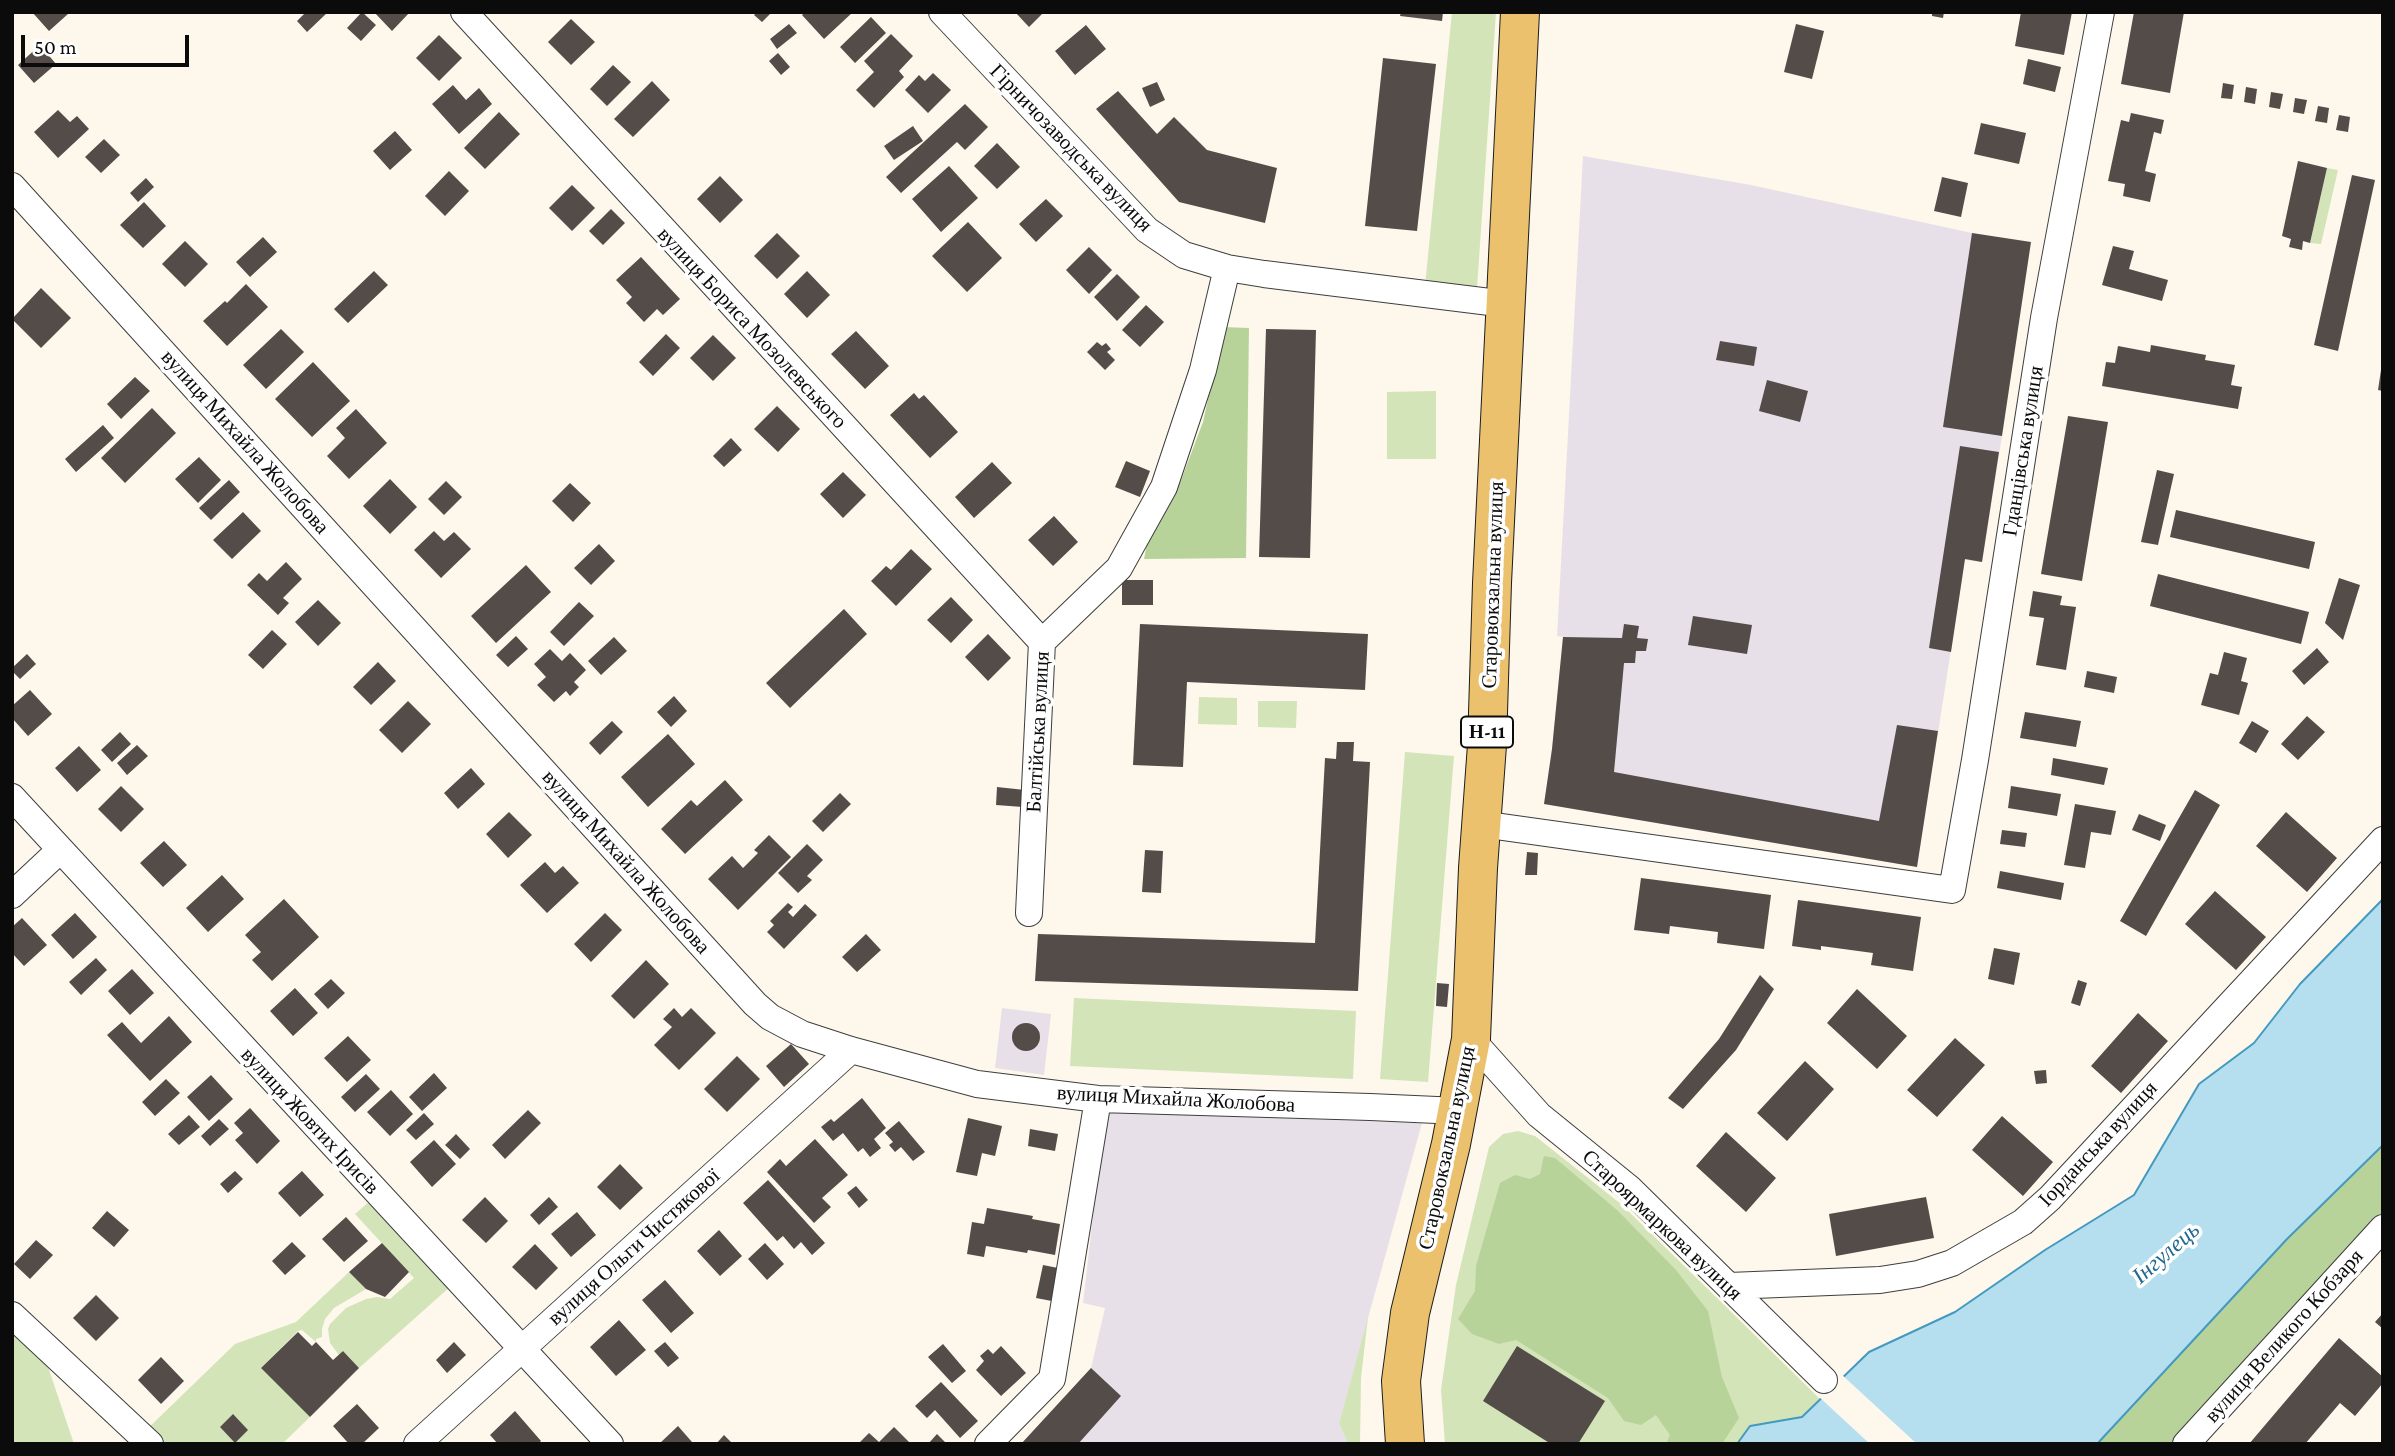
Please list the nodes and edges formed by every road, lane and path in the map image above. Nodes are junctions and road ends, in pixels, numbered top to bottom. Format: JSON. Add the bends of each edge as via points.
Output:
{"nodes":[{"id":1,"x":464,"y":12,"type":"edge"},
{"id":2,"x":942,"y":12,"type":"edge"},
{"id":3,"x":1520,"y":12,"type":"edge"},
{"id":4,"x":2101,"y":12,"type":"edge"},
{"id":5,"x":12,"y":186,"type":"edge"},
{"id":6,"x":1227,"y":268,"type":"junction"},
{"id":7,"x":1506,"y":304,"type":"junction"},
{"id":8,"x":1042,"y":642,"type":"junction"},
{"id":9,"x":12,"y":797,"type":"edge"},
{"id":10,"x":1481,"y":824,"type":"junction"},
{"id":11,"x":2383,"y":840,"type":"edge"},
{"id":12,"x":60,"y":850,"type":"junction"},
{"id":13,"x":12,"y":895,"type":"edge"},
{"id":14,"x":1029,"y":913,"type":"dead end"},
{"id":15,"x":1471,"y":1040,"type":"junction"},
{"id":16,"x":851,"y":1050,"type":"junction"},
{"id":17,"x":1098,"y":1099,"type":"junction"},
{"id":18,"x":1459,"y":1111,"type":"junction"},
{"id":19,"x":2383,"y":1228,"type":"edge"},
{"id":20,"x":1729,"y":1286,"type":"junction"},
{"id":21,"x":12,"y":1315,"type":"edge"},
{"id":22,"x":523,"y":1349,"type":"junction"},
{"id":23,"x":1824,"y":1380,"type":"dead end"},
{"id":24,"x":150,"y":1444,"type":"edge"},
{"id":25,"x":417,"y":1444,"type":"edge"},
{"id":26,"x":610,"y":1444,"type":"edge"},
{"id":27,"x":988,"y":1444,"type":"edge"},
{"id":28,"x":1405,"y":1444,"type":"edge"},
{"id":29,"x":2186,"y":1444,"type":"edge"}],
"edges":[{"from":1,"to":8,"type":"street","name":"вулиця Бориса Мозолевського"},
{"from":2,"to":6,"type":"street","name":"Гірничозаводська вулиця","via":[[1147,230],[1184,255]]},
{"from":3,"to":7,"type":"main road","name":"Старовокзальна вулиця","number":"Н-11"},
{"from":4,"to":10,"type":"street","name":"Гданцівська вулиця","via":[[2044,318],[1952,890]]},
{"from":5,"to":16,"type":"street","name":"вулиця Михайла Жолобова","via":[[755,1004],[788,1027]]},
{"from":6,"to":7,"type":"street","name":"Гірничозаводська вулиця"},
{"from":6,"to":8,"type":"street","name":"Балтійська вулиця","via":[[1203,370],[1164,487],[1119,568]]},
{"from":7,"to":10,"type":"main road","name":"Старовокзальна вулиця","number":"Н-11"},
{"from":8,"to":14,"type":"street","name":"Балтійська вулиця"},
{"from":9,"to":12,"type":"street","name":"вулиця Жовтих Ірисів"},
{"from":10,"to":15,"type":"main road","name":"Старовокзальна вулиця","number":"Н-11"},
{"from":11,"to":20,"type":"street","name":"Іорданська вулиця","via":[[2022,1222],[1952,1263],[1918,1274],[1880,1280]]},
{"from":12,"to":13,"type":"street"},
{"from":12,"to":22,"type":"street","name":"вулиця Жовтих Ірисів"},
{"from":15,"to":18,"type":"main road","name":"Старовокзальна вулиця","number":"Н-11"},
{"from":15,"to":20,"type":"street","name":"Староярмаркова вулиця","via":[[1539,1115],[1629,1188]]},
{"from":16,"to":17,"type":"street","name":"вулиця Михайла Жолобова","via":[[977,1084]]},
{"from":16,"to":22,"type":"street","name":"вулиця Ольги Чистякової"},
{"from":17,"to":18,"type":"street","name":"вулиця Михайла Жолобова"},
{"from":17,"to":27,"type":"street","via":[[1052,1379]]},
{"from":18,"to":28,"type":"main road","name":"Старовокзальна вулиця","number":"Н-11","via":[[1410,1313],[1401,1381]]},
{"from":19,"to":29,"type":"street","name":"вулиця Великого Кобзаря"},
{"from":20,"to":23,"type":"street","name":"Староярмаркова вулиця"},
{"from":21,"to":24,"type":"street"},
{"from":22,"to":25,"type":"street","name":"вулиця Ольги Чистякової"},
{"from":22,"to":26,"type":"street","name":"вулиця Жовтих Ірисів"}]}
